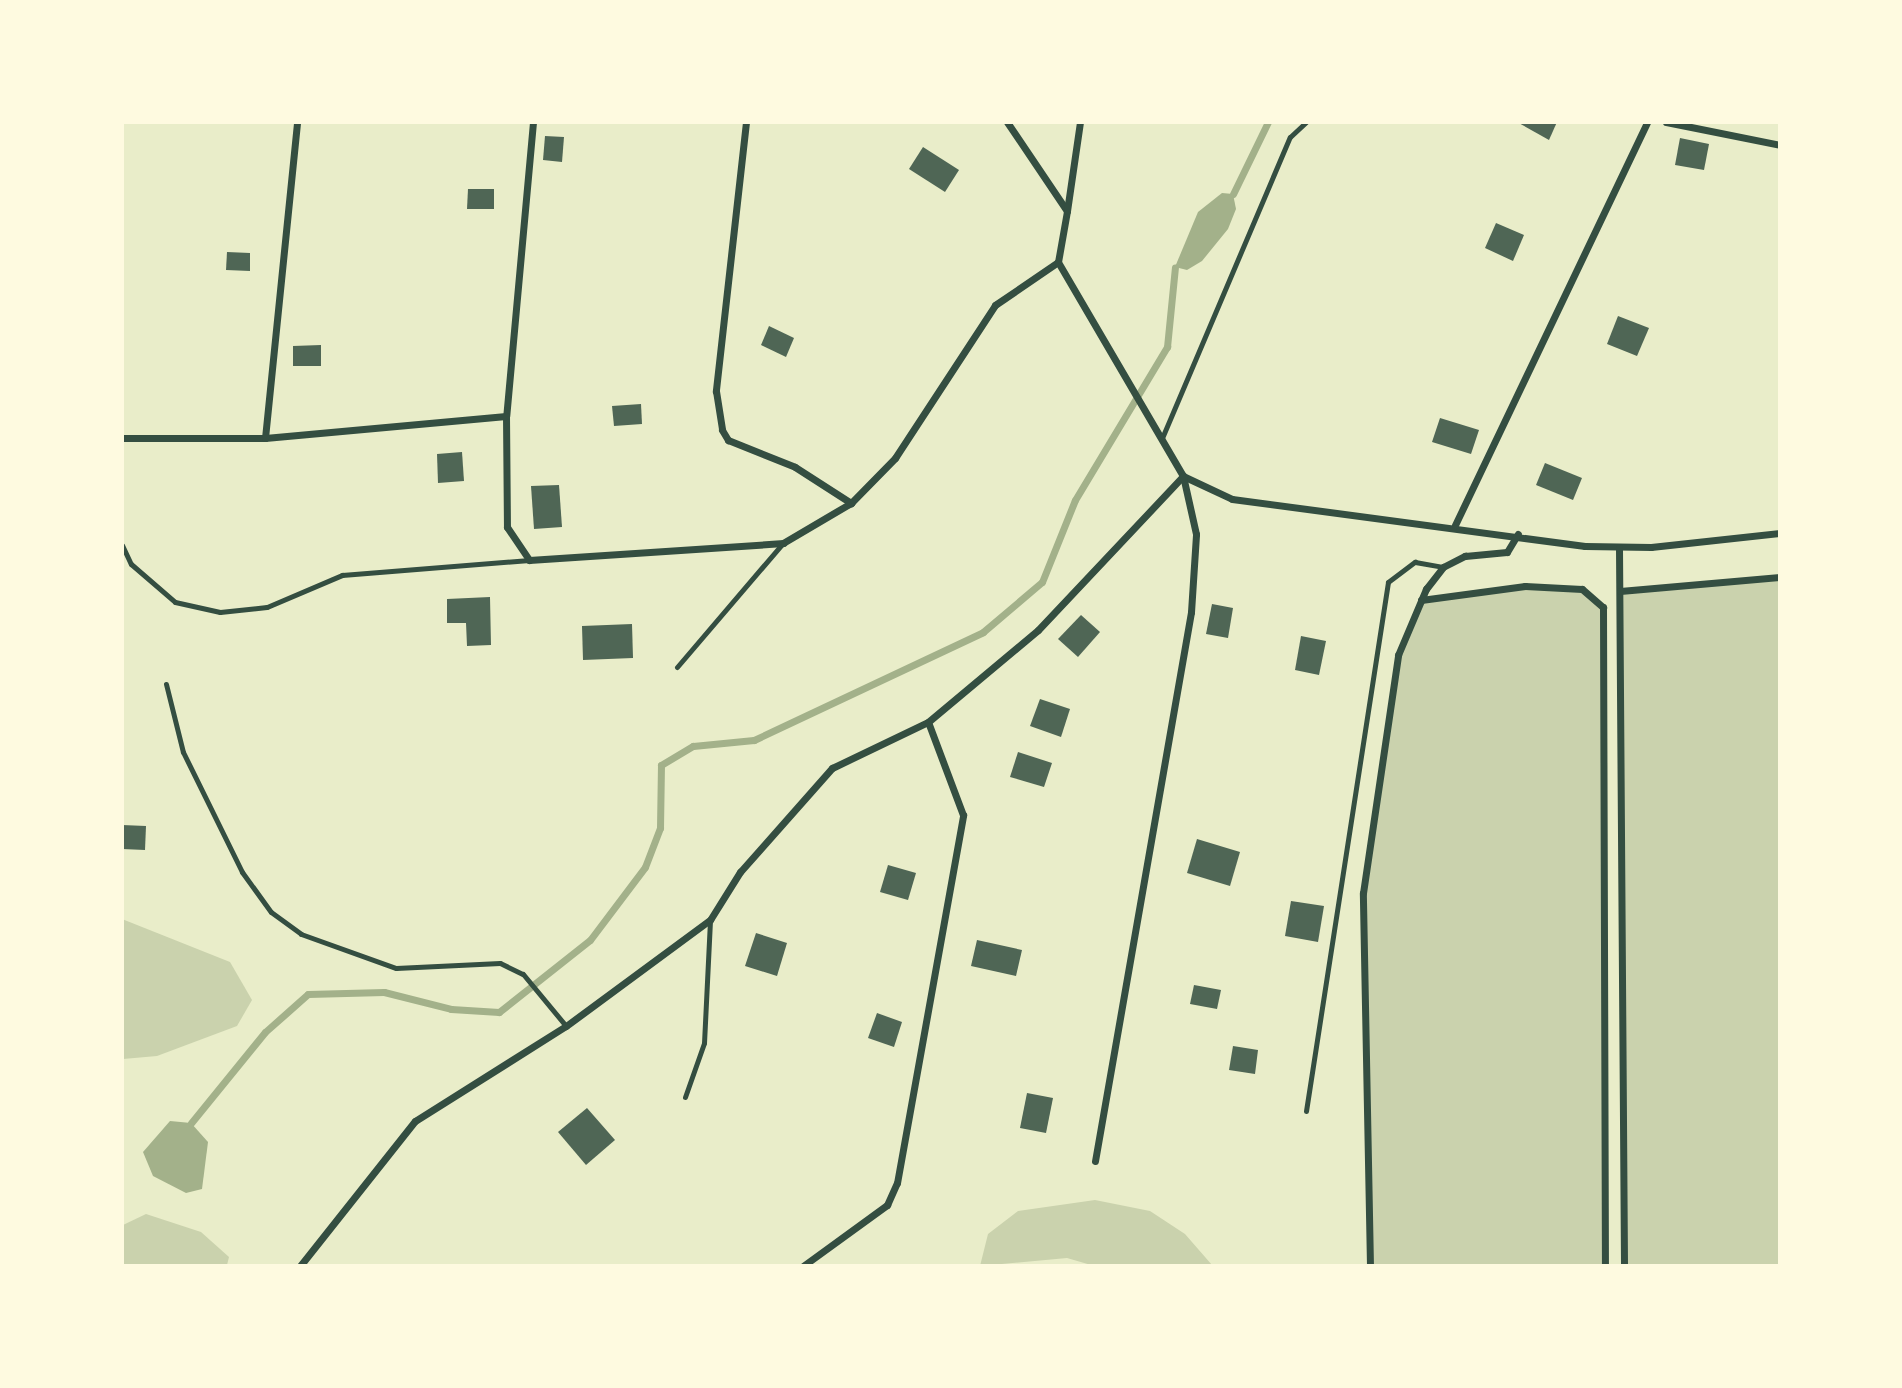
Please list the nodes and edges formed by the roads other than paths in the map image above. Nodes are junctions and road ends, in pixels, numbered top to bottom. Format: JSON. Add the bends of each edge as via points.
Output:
{"nodes":[{"id":1,"x":297,"y":122,"type":"edge"},
{"id":2,"x":533,"y":122,"type":"edge"},
{"id":3,"x":746,"y":122,"type":"edge"},
{"id":4,"x":1007,"y":122,"type":"edge"},
{"id":5,"x":1080,"y":122,"type":"edge"},
{"id":6,"x":1306,"y":122,"type":"edge"},
{"id":7,"x":1647,"y":122,"type":"edge"},
{"id":8,"x":1666,"y":122,"type":"edge"},
{"id":9,"x":1780,"y":145,"type":"edge"},
{"id":10,"x":1067,"y":211,"type":"junction"},
{"id":11,"x":1058,"y":262,"type":"junction"},
{"id":12,"x":506,"y":416,"type":"junction"},
{"id":13,"x":122,"y":438,"type":"edge"},
{"id":14,"x":265,"y":438,"type":"junction"},
{"id":15,"x":1162,"y":438,"type":"junction"},
{"id":16,"x":1183,"y":476,"type":"junction"},
{"id":17,"x":851,"y":503,"type":"junction"},
{"id":18,"x":1455,"y":525,"type":"junction"},
{"id":19,"x":1780,"y":533,"type":"edge"},
{"id":20,"x":1518,"y":534,"type":"junction"},
{"id":21,"x":783,"y":543,"type":"junction"},
{"id":22,"x":122,"y":545,"type":"edge"},
{"id":23,"x":1619,"y":548,"type":"junction"},
{"id":24,"x":529,"y":560,"type":"junction"},
{"id":25,"x":1443,"y":567,"type":"junction"},
{"id":26,"x":1780,"y":577,"type":"edge"},
{"id":27,"x":1619,"y":591,"type":"junction"},
{"id":28,"x":1421,"y":600,"type":"junction"},
{"id":29,"x":677,"y":667,"type":"dead end"},
{"id":30,"x":166,"y":684,"type":"dead end"},
{"id":31,"x":928,"y":722,"type":"junction"},
{"id":32,"x":710,"y":920,"type":"junction"},
{"id":33,"x":566,"y":1026,"type":"junction"},
{"id":34,"x":685,"y":1097,"type":"dead end"},
{"id":35,"x":1306,"y":1111,"type":"dead end"},
{"id":36,"x":1095,"y":1161,"type":"dead end"},
{"id":37,"x":300,"y":1265,"type":"edge"},
{"id":38,"x":803,"y":1265,"type":"edge"},
{"id":39,"x":1370,"y":1265,"type":"edge"},
{"id":40,"x":1605,"y":1265,"type":"edge"},
{"id":41,"x":1624,"y":1265,"type":"edge"}],
"edges":[{"from":1,"to":14,"type":"street"},
{"from":2,"to":12,"type":"street"},
{"from":3,"to":17,"type":"street","via":[[716,391],[722,430],[728,440],[794,467]]},
{"from":4,"to":10,"type":"street"},
{"from":5,"to":10,"type":"street"},
{"from":6,"to":15,"type":"lane","via":[[1290,137]]},
{"from":7,"to":18,"type":"street"},
{"from":8,"to":9,"type":"street"},
{"from":10,"to":11,"type":"street"},
{"from":11,"to":15,"type":"street"},
{"from":11,"to":17,"type":"street","via":[[995,305],[895,458]]},
{"from":12,"to":14,"type":"street"},
{"from":12,"to":24,"type":"street","via":[[507,527]]},
{"from":13,"to":14,"type":"street"},
{"from":15,"to":16,"type":"street"},
{"from":16,"to":18,"type":"street","via":[[1232,499]]},
{"from":16,"to":31,"type":"street","via":[[1038,630]]},
{"from":16,"to":36,"type":"street","via":[[1196,534],[1191,612]]},
{"from":17,"to":21,"type":"street"},
{"from":18,"to":20,"type":"street"},
{"from":19,"to":23,"type":"street"},
{"from":20,"to":23,"type":"street"},
{"from":20,"to":25,"type":"street","via":[[1507,552],[1465,556]]},
{"from":21,"to":24,"type":"street"},
{"from":21,"to":29,"type":"lane"},
{"from":22,"to":24,"type":"lane","via":[[131,564],[175,601],[220,612],[267,607],[342,575]]},
{"from":23,"to":27,"type":"street"},
{"from":25,"to":28,"type":"street"},
{"from":25,"to":35,"type":"lane","via":[[1415,562],[1388,582]]},
{"from":26,"to":27,"type":"street"},
{"from":27,"to":41,"type":"street"},
{"from":28,"to":39,"type":"street","via":[[1398,654],[1363,893]]},
{"from":28,"to":40,"type":"street","via":[[1525,586],[1582,589],[1603,607]]},
{"from":30,"to":33,"type":"lane","via":[[183,752],[242,872],[271,912],[301,934],[396,968],[500,963],[523,974]]},
{"from":31,"to":32,"type":"street","via":[[832,768],[740,872]]},
{"from":31,"to":38,"type":"street","via":[[963,815],[897,1183],[887,1205]]},
{"from":32,"to":33,"type":"street"},
{"from":32,"to":34,"type":"lane","via":[[704,1042]]},
{"from":33,"to":37,"type":"street","via":[[415,1121]]}]}
